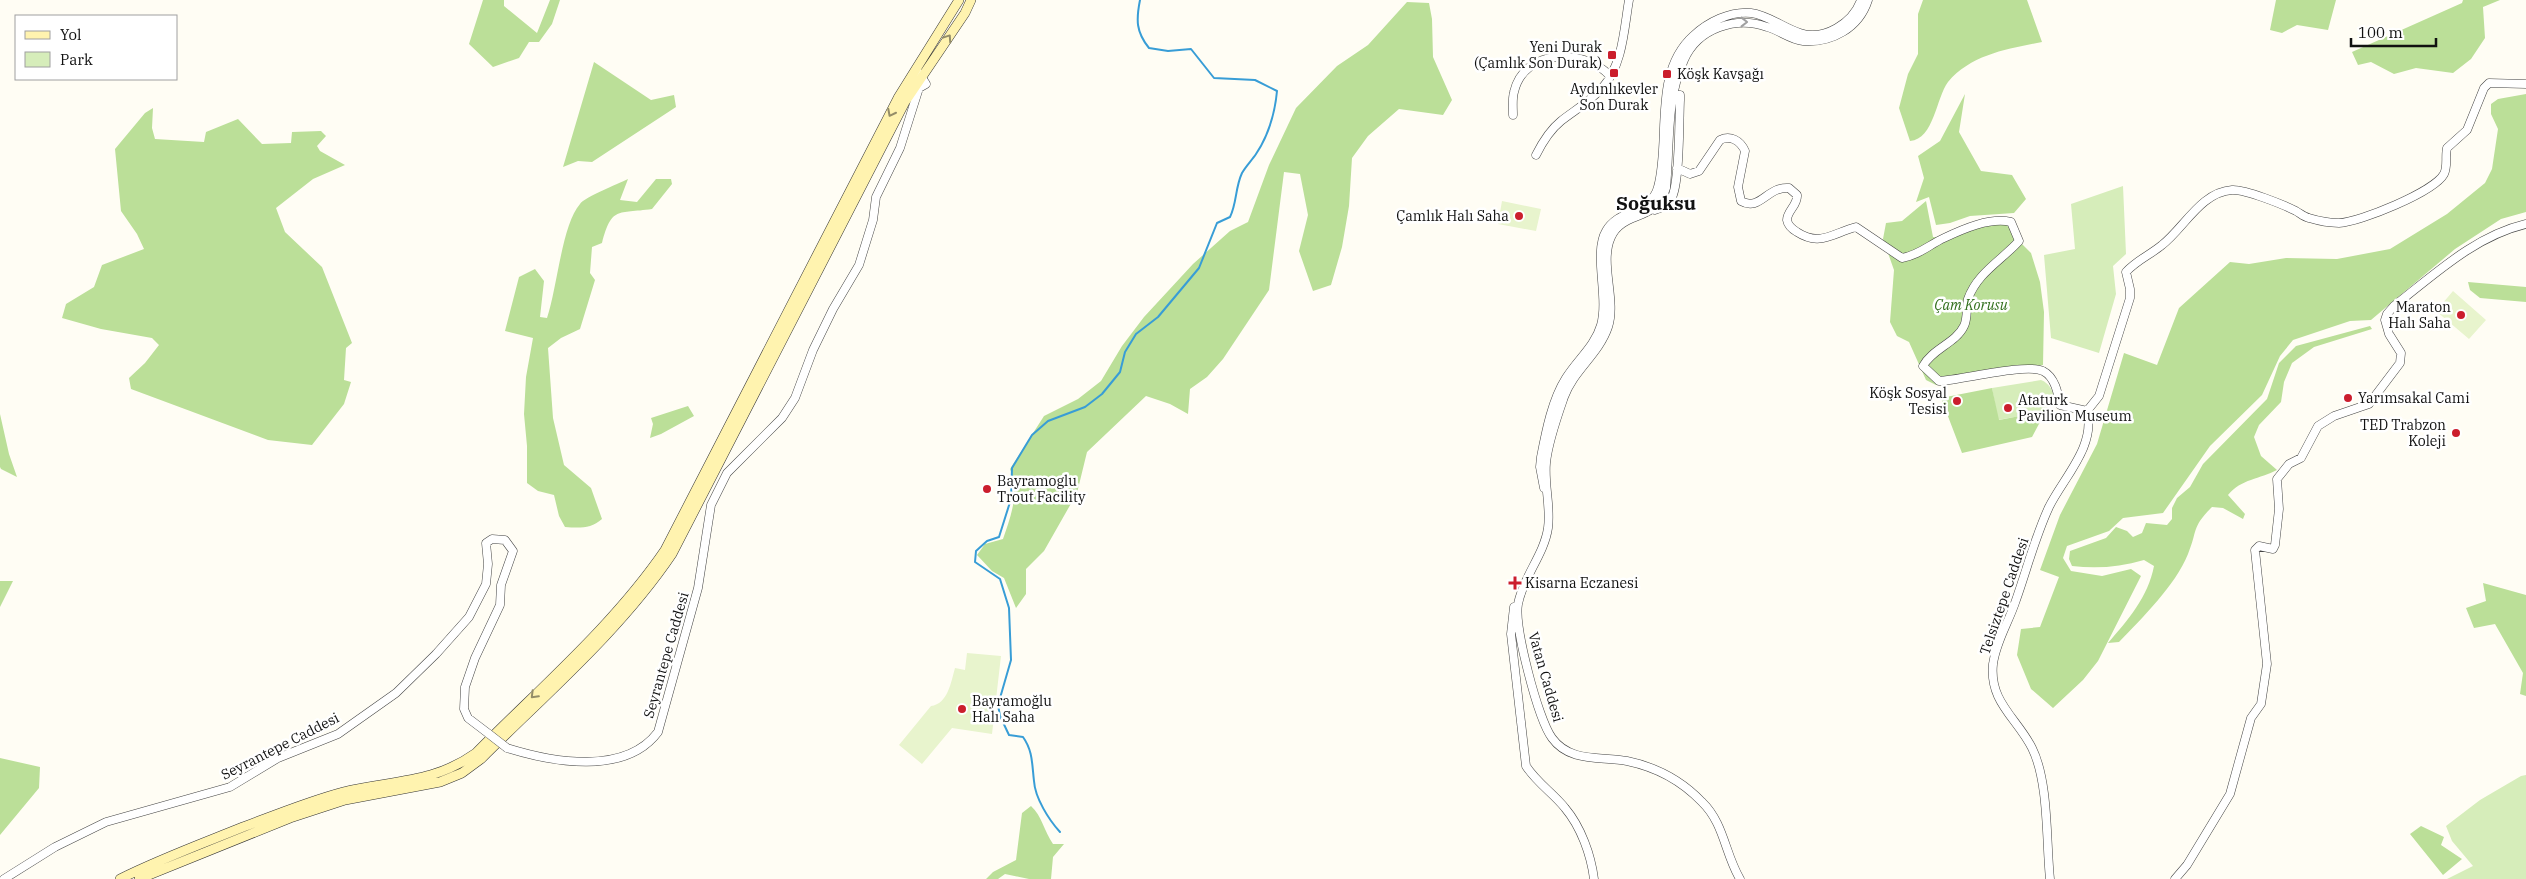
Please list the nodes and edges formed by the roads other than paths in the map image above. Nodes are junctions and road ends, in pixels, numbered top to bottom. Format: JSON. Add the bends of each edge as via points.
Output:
{"nodes":[{"id":1,"x":959,"y":0,"type":"edge"},
{"id":2,"x":971,"y":0,"type":"edge"},
{"id":3,"x":1629,"y":0,"type":"edge"},
{"id":4,"x":1861,"y":0,"type":"edge"},
{"id":5,"x":1868,"y":0,"type":"edge"},
{"id":6,"x":1610,"y":76,"type":"junction"},
{"id":7,"x":921,"y":77,"type":"junction"},
{"id":8,"x":2526,"y":84,"type":"edge"},
{"id":9,"x":1670,"y":94,"type":"junction"},
{"id":10,"x":1513,"y":115,"type":"dead end"},
{"id":11,"x":1536,"y":155,"type":"dead end"},
{"id":12,"x":1676,"y":168,"type":"junction"},
{"id":13,"x":1648,"y":212,"type":"junction"},
{"id":14,"x":1624,"y":214,"type":"junction"},
{"id":15,"x":2526,"y":224,"type":"edge"},
{"id":16,"x":1615,"y":230,"type":"junction"},
{"id":17,"x":2087,"y":411,"type":"junction"},
{"id":18,"x":1547,"y":494,"type":"junction"},
{"id":19,"x":1521,"y":595,"type":"junction"},
{"id":20,"x":4,"y":879,"type":"edge"},
{"id":21,"x":120,"y":879,"type":"edge"},
{"id":22,"x":139,"y":879,"type":"edge"},
{"id":23,"x":1594,"y":879,"type":"edge"},
{"id":24,"x":1740,"y":879,"type":"edge"},
{"id":25,"x":2050,"y":879,"type":"edge"},
{"id":26,"x":2175,"y":879,"type":"edge"}],
"edges":[{"from":1,"to":7,"type":"main road"},
{"from":7,"to":2,"type":"main road","one_way":true},
{"from":3,"to":6,"type":"street","via":[[1622,44]]},
{"from":4,"to":9,"type":"street","name":"Vatan Caddesi","via":[[1849,20],[1836,29],[1817,33],[1802,34],[1754,13],[1730,16],[1708,25],[1680,52],[1673,66]]},
{"from":9,"to":5,"type":"street","name":"Vatan Caddesi","one_way":true,"via":[[1684,58],[1696,42],[1711,31],[1731,22],[1753,22],[1801,41],[1839,36],[1854,25]]},
{"from":6,"to":10,"type":"street","via":[[1599,65],[1572,56],[1540,62],[1517,84]]},
{"from":6,"to":11,"type":"street","via":[[1589,100],[1555,126]]},
{"from":7,"to":20,"type":"street","name":"Seyrantepe Caddesi","bridge":true,"via":[[900,148],[876,197],[874,220],[859,265],[813,350],[795,398],[782,418],[727,473],[711,505],[698,588],[658,732],[649,744],[599,762],[536,756],[507,748],[468,718],[464,709],[465,687],[500,605],[501,585],[513,551],[505,540],[492,539],[486,543],[486,584],[469,617],[396,693],[338,734],[278,758],[230,787],[106,822],[55,847]]},
{"from":7,"to":21,"type":"main road","one_way":true,"via":[[898,98],[664,550],[648,574],[606,622],[476,753],[458,766],[438,774],[343,792],[287,810]]},
{"from":7,"to":22,"type":"main road","via":[[905,102],[672,554],[655,579],[612,628],[481,760],[462,773],[440,782],[345,800],[290,818]]},
{"from":8,"to":17,"type":"street","via":[[2489,83],[2467,130],[2447,148],[2441,177],[2420,192],[2367,218],[2326,222],[2307,218],[2248,192],[2234,189],[2215,195],[2162,246],[2126,272],[2130,298],[2099,396]]},
{"from":9,"to":12,"type":"street","via":[[1680,95]]},
{"from":9,"to":13,"type":"street","name":"Vatan Caddesi","via":[[1666,188],[1662,200]]},
{"from":9,"to":14,"type":"street","name":"Vatan Caddesi","via":[[1657,193],[1649,203]]},
{"from":12,"to":13,"type":"street","via":[[1672,198],[1660,209]]},
{"from":12,"to":17,"type":"street","via":[[1690,174],[1699,171],[1720,140],[1730,138],[1745,151],[1738,187],[1741,201],[1756,204],[1775,188],[1789,188],[1798,199],[1787,221],[1800,234],[1819,240],[1856,226],[1902,258],[1914,256],[1943,238],[1979,224],[2011,222],[2019,241],[1988,268],[1976,284],[1968,300],[1964,326],[1923,366],[1939,382],[2011,371],[2043,371],[2055,385],[2060,405]]},
{"from":13,"to":16,"type":"street","name":"Vatan Caddesi"},
{"from":14,"to":16,"type":"street"},
{"from":14,"to":18,"type":"street","name":"Vatan Caddesi","via":[[1610,225],[1602,239],[1604,302],[1598,332],[1562,384],[1543,446],[1540,467]]},
{"from":15,"to":26,"type":"street","via":[[2508,228],[2481,241],[2394,306],[2386,320],[2389,334],[2401,353],[2400,363],[2369,404],[2334,416],[2318,426],[2301,458],[2289,464],[2277,479],[2275,545],[2273,549],[2259,546],[2255,550],[2267,664],[2261,704],[2251,718],[2230,794]]},
{"from":16,"to":18,"type":"street","name":"Vatan Caddesi","via":[[1608,251],[1609,325],[1601,344],[1565,395],[1546,464]]},
{"from":17,"to":25,"type":"street","name":"Telsiztepe Caddesi","via":[[2089,429],[2082,450],[2050,507],[2034,544],[1993,663],[1992,679],[1997,698],[2032,748],[2040,776]]},
{"from":18,"to":19,"type":"street","name":"Vatan Caddesi","via":[[1549,520],[1546,538]]},
{"from":19,"to":23,"type":"street","via":[[1514,606],[1511,634],[1526,766],[1574,820]]},
{"from":19,"to":24,"type":"street","name":"Vatan Caddesi","via":[[1518,625],[1535,692],[1552,738],[1579,757],[1627,761],[1676,780],[1704,803],[1726,840]]}]}
